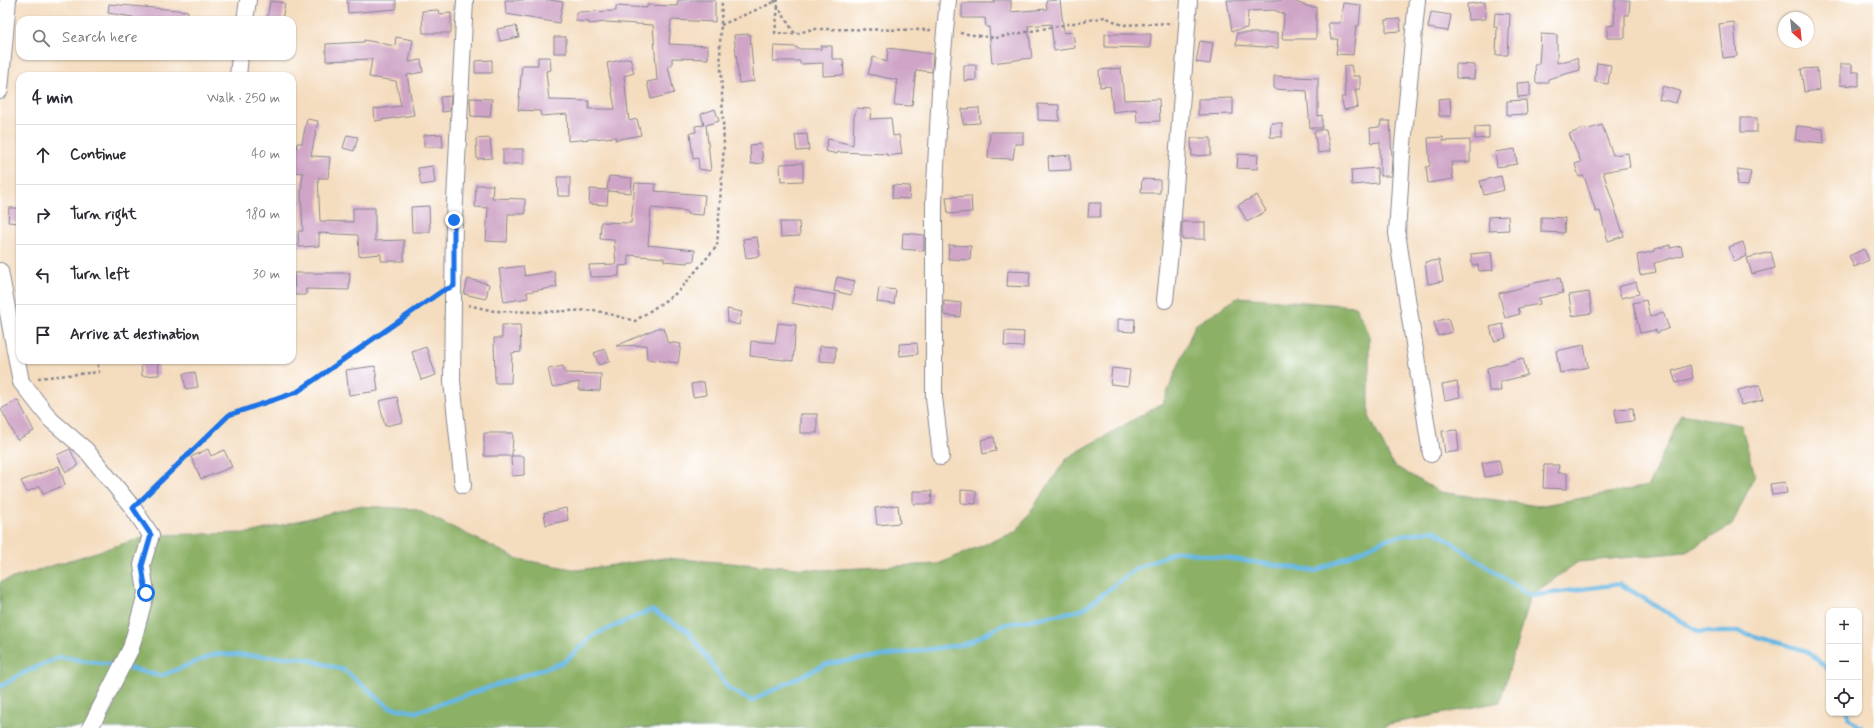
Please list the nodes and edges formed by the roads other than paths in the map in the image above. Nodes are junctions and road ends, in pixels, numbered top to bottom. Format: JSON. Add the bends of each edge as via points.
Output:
{"nodes":[{"id":1,"x":8,"y":0,"type":"edge"},
{"id":2,"x":248,"y":0,"type":"edge"},
{"id":3,"x":466,"y":0,"type":"edge"},
{"id":4,"x":948,"y":0,"type":"edge"},
{"id":5,"x":1188,"y":0,"type":"edge"},
{"id":6,"x":1417,"y":0,"type":"edge"},
{"id":7,"x":246,"y":16,"type":"edge"},
{"id":8,"x":240,"y":60,"type":"edge"},
{"id":9,"x":238,"y":72,"type":"edge"},
{"id":10,"x":0,"y":90,"type":"edge"},
{"id":11,"x":0,"y":271,"type":"edge"},
{"id":12,"x":1165,"y":300,"type":"dead end"},
{"id":13,"x":16,"y":356,"type":"edge"},
{"id":14,"x":18,"y":364,"type":"edge"},
{"id":15,"x":1431,"y":454,"type":"dead end"},
{"id":16,"x":941,"y":457,"type":"dead end"},
{"id":17,"x":463,"y":485,"type":"dead end"},
{"id":18,"x":90,"y":728,"type":"edge"}],
"edges":[{"from":1,"to":10,"type":"street"},
{"from":2,"to":7,"type":"street"},
{"from":3,"to":17,"type":"street","via":[[454,220],[452,380]]},
{"from":4,"to":16,"type":"street","via":[[940,73],[934,203],[934,397]]},
{"from":5,"to":12,"type":"street"},
{"from":6,"to":15,"type":"street","via":[[1402,154],[1398,233]]},
{"from":8,"to":9,"type":"street"},
{"from":11,"to":13,"type":"street"},
{"from":14,"to":18,"type":"street","via":[[21,382],[51,420],[86,450],[133,508],[151,535],[142,566],[146,593],[131,648]]}]}
